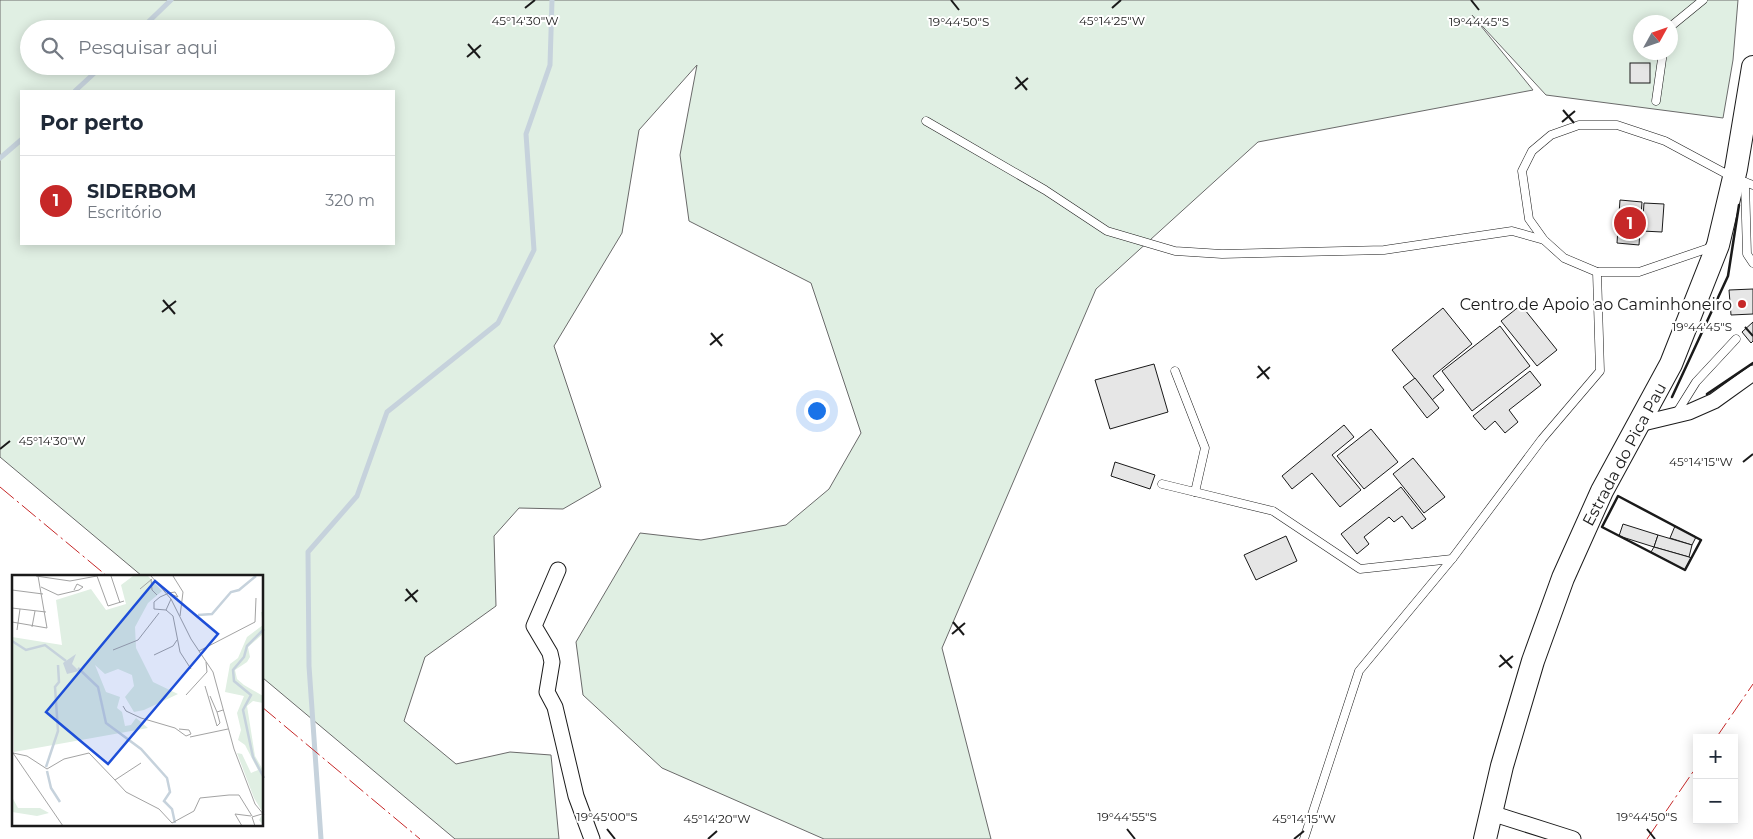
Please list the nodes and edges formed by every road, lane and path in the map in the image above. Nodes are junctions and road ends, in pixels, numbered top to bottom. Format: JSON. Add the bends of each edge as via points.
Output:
{"nodes":[{"id":1,"x":1703,"y":0,"type":"edge"},
{"id":2,"x":1678,"y":20,"type":"edge"},
{"id":3,"x":1662,"y":60,"type":"edge"},
{"id":4,"x":1753,"y":67,"type":"edge"},
{"id":5,"x":1656,"y":101,"type":"dead end"},
{"id":6,"x":926,"y":121,"type":"dead end"},
{"id":7,"x":1744,"y":182,"type":"edge"},
{"id":8,"x":1544,"y":240,"type":"junction"},
{"id":9,"x":1718,"y":245,"type":"junction"},
{"id":10,"x":1753,"y":262,"type":"edge"},
{"id":11,"x":1597,"y":272,"type":"junction"},
{"id":12,"x":1736,"y":339,"type":"dead end"},
{"id":13,"x":1175,"y":370,"type":"dead end"},
{"id":14,"x":1753,"y":373,"type":"edge"},
{"id":15,"x":1674,"y":415,"type":"junction"},
{"id":16,"x":1639,"y":424,"type":"junction"},
{"id":17,"x":1162,"y":484,"type":"dead end"},
{"id":18,"x":1195,"y":492,"type":"junction"},
{"id":19,"x":1452,"y":559,"type":"junction"},
{"id":20,"x":558,"y":570,"type":"dead end"},
{"id":21,"x":1491,"y":813,"type":"junction"},
{"id":22,"x":592,"y":839,"type":"edge"},
{"id":23,"x":1304,"y":839,"type":"edge"},
{"id":24,"x":1485,"y":839,"type":"edge"},
{"id":25,"x":1573,"y":839,"type":"edge"}],
"edges":[{"from":1,"to":2,"type":"lane"},
{"from":3,"to":5,"type":"lane"},
{"from":4,"to":7,"type":"main road","name":"Estrada do Pica Pau"},
{"from":6,"to":8,"type":"lane","via":[[1045,190],[1107,231],[1175,251],[1222,254],[1384,250],[1512,231]]},
{"from":7,"to":8,"type":"lane","via":[[1665,141],[1617,125],[1579,125],[1551,135],[1532,151],[1522,171],[1529,219]]},
{"from":7,"to":9,"type":"main road","name":"Estrada do Pica Pau"},
{"from":7,"to":10,"type":"lane","via":[[1747,254]]},
{"from":8,"to":11,"type":"lane","via":[[1564,258]]},
{"from":9,"to":11,"type":"lane","via":[[1639,272]]},
{"from":9,"to":16,"type":"main road","name":"Estrada do Pica Pau","via":[[1671,364]]},
{"from":11,"to":19,"type":"lane","via":[[1600,370],[1542,439]]},
{"from":12,"to":15,"type":"lane","via":[[1696,382]]},
{"from":13,"to":18,"type":"lane","via":[[1205,448]]},
{"from":14,"to":15,"type":"street","via":[[1714,401]]},
{"from":15,"to":16,"type":"street"},
{"from":16,"to":21,"type":"main road","name":"Estrada do Pica Pau","via":[[1602,490],[1563,578],[1532,661]]},
{"from":17,"to":18,"type":"lane"},
{"from":18,"to":19,"type":"lane","via":[[1272,511],[1360,569]]},
{"from":19,"to":23,"type":"lane","via":[[1359,671]]},
{"from":20,"to":22,"type":"street","via":[[534,626],[550,654],[548,692],[555,707],[576,796]]},
{"from":21,"to":24,"type":"main road","name":"Estrada do Pica Pau"},
{"from":21,"to":25,"type":"street"}]}
